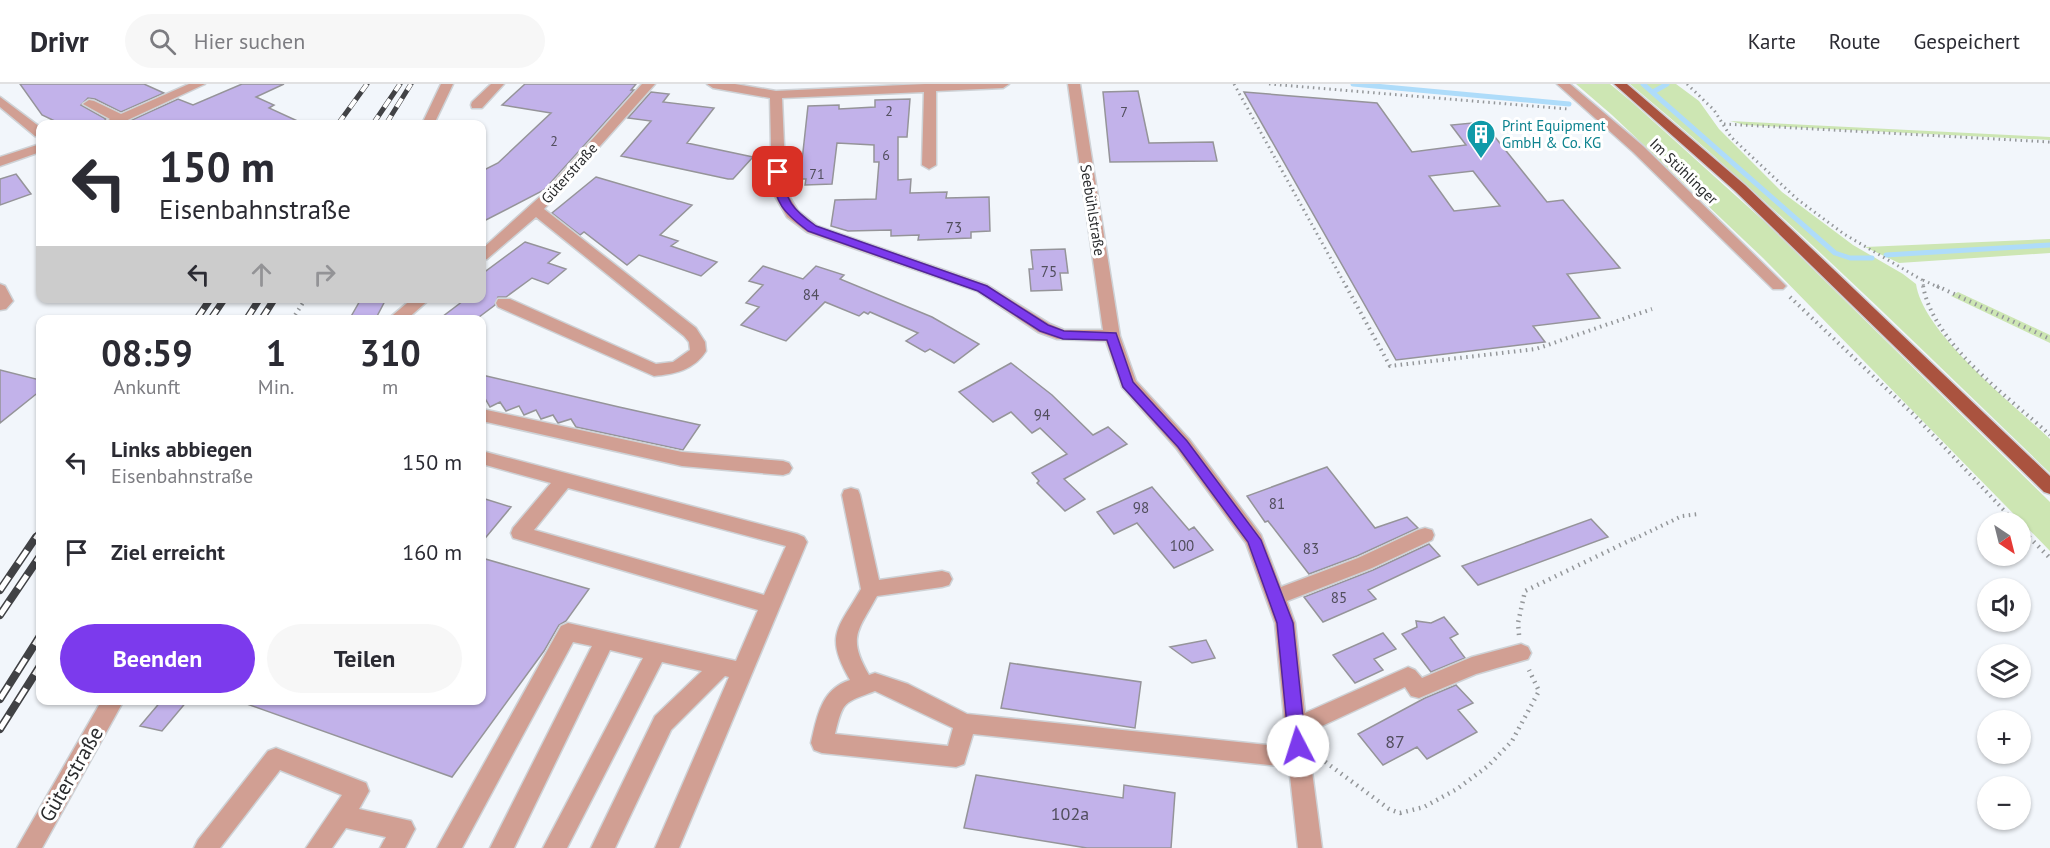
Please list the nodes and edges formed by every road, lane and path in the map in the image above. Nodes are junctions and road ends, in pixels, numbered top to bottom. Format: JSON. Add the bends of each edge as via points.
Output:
{"nodes":[{"id":1,"x":177,"y":84,"type":"edge"},
{"id":2,"x":447,"y":84,"type":"edge"},
{"id":3,"x":498,"y":84,"type":"edge"},
{"id":4,"x":649,"y":84,"type":"edge"},
{"id":5,"x":713,"y":84,"type":"edge"},
{"id":6,"x":1003,"y":84,"type":"edge"},
{"id":7,"x":1074,"y":84,"type":"edge"},
{"id":8,"x":1234,"y":84,"type":"edge"},
{"id":9,"x":1269,"y":84,"type":"edge"},
{"id":10,"x":1563,"y":84,"type":"edge"},
{"id":11,"x":1620,"y":84,"type":"edge"},
{"id":12,"x":1687,"y":84,"type":"edge"},
{"id":13,"x":195,"y":86,"type":"edge"},
{"id":14,"x":930,"y":87,"type":"junction"},
{"id":15,"x":777,"y":95,"type":"junction"},
{"id":16,"x":0,"y":101,"type":"edge"},
{"id":17,"x":89,"y":104,"type":"dead end"},
{"id":18,"x":477,"y":105,"type":"dead end"},
{"id":19,"x":1595,"y":112,"type":"junction"},
{"id":20,"x":122,"y":119,"type":"joint"},
{"id":21,"x":430,"y":120,"type":"edge"},
{"id":22,"x":1724,"y":124,"type":"junction"},
{"id":23,"x":36,"y":130,"type":"edge"},
{"id":24,"x":2050,"y":142,"type":"edge"},
{"id":25,"x":36,"y":149,"type":"edge"},
{"id":26,"x":0,"y":162,"type":"edge"},
{"id":27,"x":929,"y":165,"type":"dead end"},
{"id":28,"x":536,"y":210,"type":"junction"},
{"id":29,"x":486,"y":253,"type":"edge"},
{"id":30,"x":1922,"y":280,"type":"junction"},
{"id":31,"x":1779,"y":286,"type":"joint"},
{"id":32,"x":0,"y":289,"type":"edge"},
{"id":33,"x":418,"y":303,"type":"edge"},
{"id":34,"x":504,"y":303,"type":"dead end"},
{"id":35,"x":0,"y":305,"type":"edge"},
{"id":36,"x":1652,"y":309,"type":"dead end"},
{"id":37,"x":402,"y":315,"type":"edge"},
{"id":38,"x":1112,"y":336,"type":"junction"},
{"id":39,"x":2050,"y":339,"type":"edge"},
{"id":40,"x":486,"y":416,"type":"edge"},
{"id":41,"x":2050,"y":435,"type":"edge"},
{"id":42,"x":486,"y":459,"type":"edge"},
{"id":43,"x":783,"y":468,"type":"dead end"},
{"id":44,"x":564,"y":480,"type":"junction"},
{"id":45,"x":2050,"y":487,"type":"edge"},
{"id":46,"x":851,"y":495,"type":"dead end"},
{"id":47,"x":2005,"y":512,"type":"edge"},
{"id":48,"x":1700,"y":514,"type":"dead end"},
{"id":49,"x":1425,"y":535,"type":"dead end"},
{"id":50,"x":2031,"y":539,"type":"edge"},
{"id":51,"x":2050,"y":558,"type":"edge"},
{"id":52,"x":942,"y":579,"type":"dead end"},
{"id":53,"x":871,"y":589,"type":"junction"},
{"id":54,"x":1276,"y":597,"type":"junction"},
{"id":55,"x":770,"y":605,"type":"junction"},
{"id":56,"x":605,"y":640,"type":"junction"},
{"id":57,"x":657,"y":652,"type":"junction"},
{"id":58,"x":1521,"y":653,"type":"junction"},
{"id":59,"x":732,"y":668,"type":"junction"},
{"id":60,"x":864,"y":686,"type":"junction"},
{"id":61,"x":111,"y":705,"type":"edge"},
{"id":62,"x":965,"y":723,"type":"junction"},
{"id":63,"x":1297,"y":744,"type":"junction"},
{"id":64,"x":340,"y":816,"type":"junction"},
{"id":65,"x":29,"y":848,"type":"edge"},
{"id":66,"x":206,"y":848,"type":"edge"},
{"id":67,"x":318,"y":848,"type":"edge"},
{"id":68,"x":392,"y":848,"type":"edge"},
{"id":69,"x":449,"y":848,"type":"edge"},
{"id":70,"x":502,"y":848,"type":"edge"},
{"id":71,"x":555,"y":848,"type":"edge"},
{"id":72,"x":603,"y":848,"type":"edge"},
{"id":73,"x":667,"y":848,"type":"edge"},
{"id":74,"x":1310,"y":848,"type":"edge"}],
"edges":[{"from":1,"to":13,"type":"street"},
{"from":2,"to":21,"type":"street"},
{"from":3,"to":18,"type":"street"},
{"from":4,"to":28,"type":"street","name":"Güterstraße"},
{"from":5,"to":15,"type":"street"},
{"from":6,"to":14,"type":"street"},
{"from":7,"to":38,"type":"street","name":"Seebühlstraße"},
{"from":8,"to":36,"type":"path","via":[[1390,366],[1536,349]]},
{"from":9,"to":19,"type":"path"},
{"from":10,"to":19,"type":"street","name":"Im Stühlinger"},
{"from":11,"to":45,"type":"main road","via":[[1740,188]]},
{"from":12,"to":22,"type":"path"},
{"from":13,"to":20,"type":"street"},
{"from":14,"to":15,"type":"street"},
{"from":14,"to":27,"type":"street"},
{"from":15,"to":38,"type":"street","via":[[779,191],[792,214],[812,229],[982,288],[1044,328],[1063,335]]},
{"from":16,"to":23,"type":"street"},
{"from":17,"to":20,"type":"street"},
{"from":19,"to":31,"type":"street","name":"Im Stühlinger"},
{"from":22,"to":24,"type":"path"},
{"from":22,"to":30,"type":"path","via":[[1728,134],[1786,191],[1830,226]]},
{"from":25,"to":26,"type":"street"},
{"from":28,"to":29,"type":"street","name":"Güterstraße"},
{"from":28,"to":34,"type":"street","via":[[690,332],[698,351],[688,363],[654,370]]},
{"from":30,"to":39,"type":"path"},
{"from":30,"to":41,"type":"path","via":[[1928,309],[1943,329]]},
{"from":31,"to":47,"type":"path","via":[[1914,416]]},
{"from":32,"to":35,"type":"street","via":[[5,302]]},
{"from":33,"to":37,"type":"street"},
{"from":38,"to":54,"type":"street","name":"Seebühlstraße","via":[[1128,384],[1183,444],[1254,540]]},
{"from":40,"to":43,"type":"street","via":[[682,459]]},
{"from":42,"to":44,"type":"street"},
{"from":44,"to":55,"type":"street","via":[[797,542]]},
{"from":44,"to":55,"type":"street","via":[[519,533]]},
{"from":46,"to":53,"type":"street"},
{"from":48,"to":58,"type":"path","via":[[1682,516],[1525,591],[1518,623]]},
{"from":49,"to":54,"type":"street"},
{"from":50,"to":51,"type":"path"},
{"from":52,"to":53,"type":"street"},
{"from":53,"to":60,"type":"street","via":[[845,636],[848,658]]},
{"from":54,"to":63,"type":"street","name":"Seebühlstraße","via":[[1285,623]]},
{"from":55,"to":59,"type":"street"},
{"from":56,"to":57,"type":"street"},
{"from":56,"to":69,"type":"street","via":[[568,632]]},
{"from":56,"to":70,"type":"street"},
{"from":57,"to":59,"type":"street"},
{"from":57,"to":71,"type":"street"},
{"from":58,"to":63,"type":"street","via":[[1472,666],[1419,690],[1408,676]]},
{"from":58,"to":63,"type":"path","via":[[1539,691],[1507,749],[1468,781],[1422,810],[1402,814],[1381,805],[1333,765]]},
{"from":59,"to":72,"type":"street","via":[[663,723]]},
{"from":59,"to":73,"type":"street"},
{"from":60,"to":62,"type":"street","via":[[875,682],[900,691]]},
{"from":60,"to":62,"type":"street","via":[[845,691],[831,706],[822,743],[956,758]]},
{"from":61,"to":65,"type":"street","name":"Güterstraße"},
{"from":62,"to":63,"type":"street"},
{"from":63,"to":74,"type":"street","name":"Seebühlstraße"},
{"from":64,"to":66,"type":"street","via":[[358,791],[276,758]]},
{"from":64,"to":67,"type":"street"},
{"from":64,"to":68,"type":"street","via":[[403,829]]}]}
